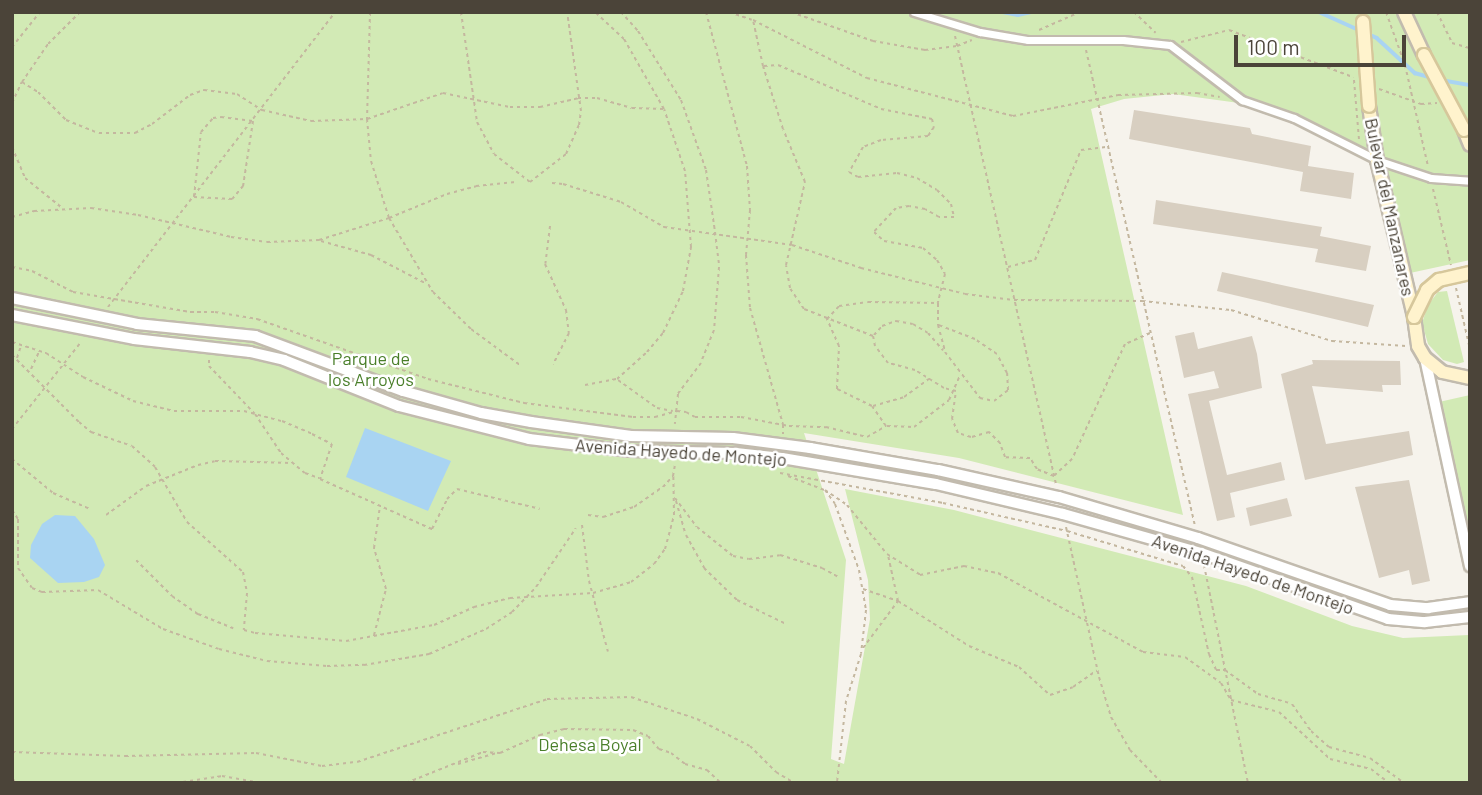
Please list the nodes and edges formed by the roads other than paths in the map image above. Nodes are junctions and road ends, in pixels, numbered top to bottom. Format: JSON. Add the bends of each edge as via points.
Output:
{"nodes":[{"id":1,"x":914,"y":12,"type":"edge"},
{"id":2,"x":1404,"y":12,"type":"edge"},
{"id":3,"x":1362,"y":17,"type":"edge"},
{"id":4,"x":1470,"y":145,"type":"edge"},
{"id":5,"x":1377,"y":160,"type":"junction"},
{"id":6,"x":1470,"y":181,"type":"edge"},
{"id":7,"x":1470,"y":273,"type":"edge"},
{"id":8,"x":12,"y":298,"type":"edge"},
{"id":9,"x":12,"y":315,"type":"edge"},
{"id":10,"x":1414,"y":317,"type":"junction"},
{"id":11,"x":1425,"y":358,"type":"junction"},
{"id":12,"x":1470,"y":378,"type":"edge"},
{"id":13,"x":1227,"y":548,"type":"junction"},
{"id":14,"x":1222,"y":561,"type":"junction"},
{"id":15,"x":1470,"y":566,"type":"edge"},
{"id":16,"x":1470,"y":602,"type":"edge"},
{"id":17,"x":1470,"y":617,"type":"edge"}],
"edges":[{"from":1,"to":5,"type":"street","via":[[953,25],[1020,37],[1170,45],[1242,100],[1294,118]]},
{"from":2,"to":4,"type":"main road","bridge":true},
{"from":3,"to":5,"type":"main road","name":"Bulevar del Manzanares","bridge":true},
{"from":5,"to":6,"type":"street","via":[[1431,178]]},
{"from":5,"to":10,"type":"main road","name":"Bulevar del Manzanares"},
{"from":7,"to":10,"type":"main road","bridge":true,"via":[[1439,280],[1419,302]]},
{"from":8,"to":13,"type":"street","via":[[100,318],[254,336],[403,391],[481,413],[583,430],[733,438],[938,470],[1059,498]]},
{"from":9,"to":14,"type":"street","name":"Avenida Hayedo de Montejo","via":[[89,332],[284,360],[399,405],[482,429],[582,447],[736,453],[805,461],[936,484],[1063,514]]},
{"from":10,"to":11,"type":"main road","name":"Bulevar del Manzanares","via":[[1418,346]]},
{"from":11,"to":12,"type":"main road","via":[[1442,372]]},
{"from":11,"to":15,"type":"street"},
{"from":13,"to":14,"type":"street"},
{"from":13,"to":16,"type":"street","via":[[1390,605],[1428,608]]},
{"from":14,"to":17,"type":"street","name":"Avenida Hayedo de Montejo","via":[[1388,619],[1425,622]]}]}
